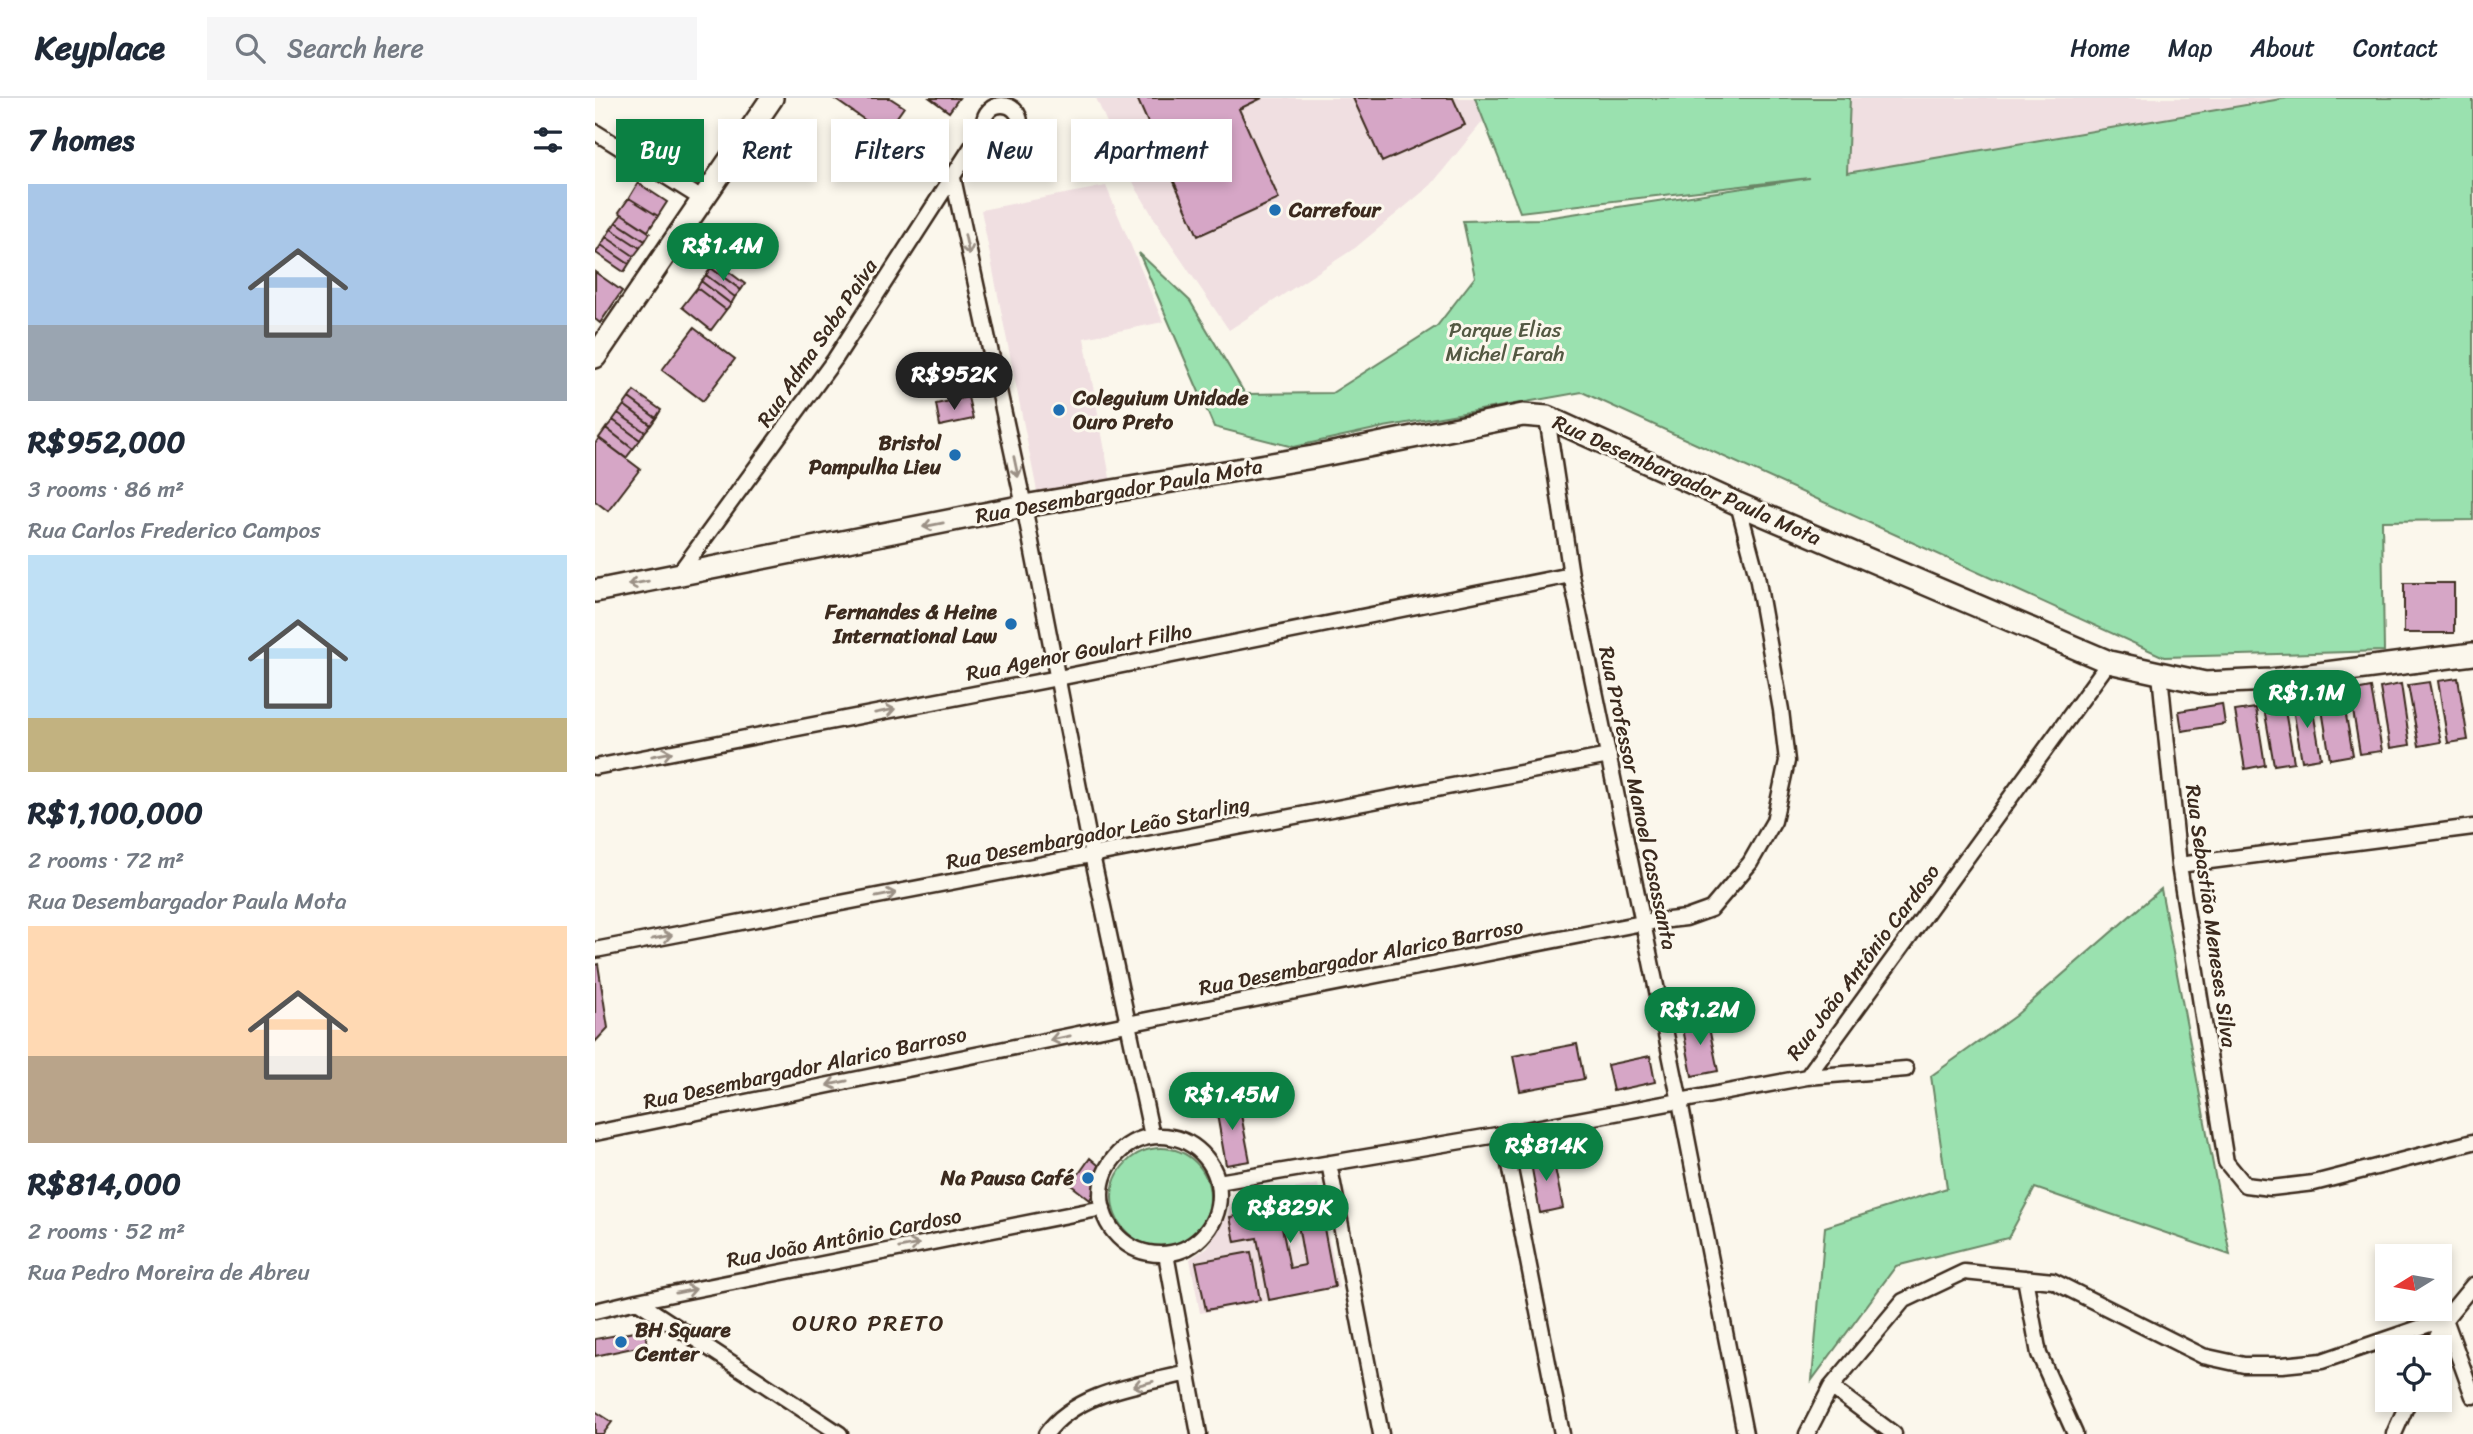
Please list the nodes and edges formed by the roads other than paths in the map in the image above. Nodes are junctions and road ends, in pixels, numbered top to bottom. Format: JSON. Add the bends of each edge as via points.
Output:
{"nodes":[{"id":1,"x":772,"y":98,"type":"edge"},
{"id":2,"x":595,"y":132,"type":"edge"},
{"id":3,"x":963,"y":162,"type":"edge"},
{"id":4,"x":953,"y":178,"type":"junction"},
{"id":5,"x":702,"y":199,"type":"junction"},
{"id":6,"x":597,"y":351,"type":"edge"},
{"id":7,"x":1547,"y":417,"type":"junction"},
{"id":8,"x":1738,"y":504,"type":"junction"},
{"id":9,"x":1024,"y":506,"type":"junction"},
{"id":10,"x":1571,"y":575,"type":"junction"},
{"id":11,"x":677,"y":576,"type":"junction"},
{"id":12,"x":595,"y":591,"type":"edge"},
{"id":13,"x":2473,"y":654,"type":"edge"},
{"id":14,"x":2109,"y":662,"type":"junction"},
{"id":15,"x":2159,"y":674,"type":"junction"},
{"id":16,"x":1058,"y":678,"type":"junction"},
{"id":17,"x":1609,"y":756,"type":"junction"},
{"id":18,"x":595,"y":767,"type":"edge"},
{"id":19,"x":2473,"y":827,"type":"edge"},
{"id":20,"x":1093,"y":855,"type":"junction"},
{"id":21,"x":2179,"y":865,"type":"junction"},
{"id":22,"x":1642,"y":923,"type":"junction"},
{"id":23,"x":595,"y":950,"type":"edge"},
{"id":24,"x":1127,"y":1024,"type":"junction"},
{"id":25,"x":1906,"y":1069,"type":"dead end"},
{"id":26,"x":1807,"y":1077,"type":"junction"},
{"id":27,"x":1680,"y":1102,"type":"junction"},
{"id":28,"x":595,"y":1133,"type":"edge"},
{"id":29,"x":1503,"y":1134,"type":"junction"},
{"id":30,"x":1152,"y":1136,"type":"junction"},
{"id":31,"x":2473,"y":1142,"type":"edge"},
{"id":32,"x":1329,"y":1163,"type":"junction"},
{"id":33,"x":1218,"y":1182,"type":"junction"},
{"id":34,"x":1103,"y":1208,"type":"junction"},
{"id":35,"x":1166,"y":1254,"type":"junction"},
{"id":36,"x":2025,"y":1278,"type":"junction"},
{"id":37,"x":2473,"y":1285,"type":"edge"},
{"id":38,"x":637,"y":1301,"type":"junction"},
{"id":39,"x":2452,"y":1310,"type":"edge"},
{"id":40,"x":595,"y":1311,"type":"edge"},
{"id":41,"x":2439,"y":1321,"type":"edge"},
{"id":42,"x":2446,"y":1321,"type":"edge"},
{"id":43,"x":1188,"y":1373,"type":"junction"},
{"id":44,"x":1831,"y":1387,"type":"junction"},
{"id":45,"x":2473,"y":1396,"type":"edge"},
{"id":46,"x":2404,"y":1412,"type":"edge"},
{"id":47,"x":839,"y":1434,"type":"edge"},
{"id":48,"x":1046,"y":1434,"type":"edge"},
{"id":49,"x":1199,"y":1434,"type":"edge"},
{"id":50,"x":1381,"y":1434,"type":"edge"},
{"id":51,"x":1562,"y":1434,"type":"edge"},
{"id":52,"x":1745,"y":1434,"type":"edge"},
{"id":53,"x":1807,"y":1434,"type":"edge"},
{"id":54,"x":1894,"y":1434,"type":"edge"},
{"id":55,"x":2075,"y":1434,"type":"edge"},
{"id":56,"x":2394,"y":1434,"type":"edge"}],
"edges":[{"from":1,"to":5,"type":"street"},
{"from":2,"to":5,"type":"street"},
{"from":3,"to":4,"type":"street","name":"Rua Adma Saba Paiva"},
{"from":4,"to":9,"type":"street","one_way":true},
{"from":4,"to":11,"type":"street","name":"Rua Adma Saba Paiva","via":[[835,359]]},
{"from":5,"to":6,"type":"street"},
{"from":7,"to":8,"type":"street","name":"Rua Desembargador Paula Mota"},
{"from":7,"to":9,"type":"street","name":"Rua Desembargador Paula Mota","via":[[1523,415],[1314,457]]},
{"from":7,"to":10,"type":"street","name":"Rua Professor Manoel Casassanta"},
{"from":8,"to":14,"type":"street","name":"Rua Desembargador Paula Mota"},
{"from":8,"to":22,"type":"street","name":"Rua Desembargador Alarico Barroso","via":[[1757,576],[1787,761],[1775,821],[1750,863],[1711,909],[1686,918]]},
{"from":9,"to":11,"type":"street","name":"Rua Desembargador Paula Mota","one_way":true},
{"from":9,"to":16,"type":"street"},
{"from":10,"to":16,"type":"street","name":"Rua Agenor Goulart Filho"},
{"from":10,"to":17,"type":"street","name":"Rua Professor Manoel Casassanta"},
{"from":11,"to":12,"type":"street","name":"Rua Desembargador Paula Mota","one_way":true},
{"from":13,"to":15,"type":"street","name":"Rua Desembargador Paula Mota","via":[[2271,680],[2205,683]]},
{"from":14,"to":15,"type":"street","name":"Rua Desembargador Paula Mota"},
{"from":14,"to":26,"type":"street","name":"Rua João Antônio Cardoso"},
{"from":15,"to":21,"type":"street","name":"Rua Sebastião Meneses Silva"},
{"from":18,"to":16,"type":"street","name":"Rua Agenor Goulart Filho","one_way":true},
{"from":16,"to":20,"type":"street"},
{"from":17,"to":20,"type":"street","name":"Rua Desembargador Leão Starling"},
{"from":17,"to":22,"type":"street","name":"Rua Professor Manoel Casassanta"},
{"from":19,"to":21,"type":"street"},
{"from":23,"to":20,"type":"street","name":"Rua Desembargador Leão Starling","one_way":true},
{"from":20,"to":24,"type":"street"},
{"from":21,"to":31,"type":"street","name":"Rua Sebastião Meneses Silva","via":[[2226,1162],[2245,1185],[2271,1188],[2314,1183]]},
{"from":22,"to":24,"type":"street","name":"Rua Desembargador Alarico Barroso"},
{"from":22,"to":27,"type":"street","name":"Rua Professor Manoel Casassanta"},
{"from":24,"to":28,"type":"street","name":"Rua Desembargador Alarico Barroso","one_way":true},
{"from":24,"to":30,"type":"street"},
{"from":25,"to":26,"type":"street"},
{"from":26,"to":27,"type":"street","name":"Rua João Antônio Cardoso"},
{"from":27,"to":29,"type":"street","name":"Rua João Antônio Cardoso"},
{"from":27,"to":52,"type":"street","name":"Rua Professor Manoel Casassanta"},
{"from":29,"to":32,"type":"street","name":"Rua João Antônio Cardoso"},
{"from":29,"to":51,"type":"street"},
{"from":30,"to":33,"type":"street","via":[[1187,1142],[1212,1166]]},
{"from":30,"to":34,"type":"street","via":[[1133,1142],[1112,1161],[1102,1188]]},
{"from":32,"to":33,"type":"street","name":"Rua João Antônio Cardoso"},
{"from":32,"to":50,"type":"street"},
{"from":33,"to":35,"type":"street","via":[[1214,1222],[1202,1238]]},
{"from":34,"to":35,"type":"street","via":[[1109,1224],[1133,1248]]},
{"from":38,"to":34,"type":"street","name":"Rua João Antônio Cardoso","one_way":true},
{"from":35,"to":43,"type":"street"},
{"from":36,"to":41,"type":"street","via":[[2053,1282],[2203,1356],[2244,1364],[2322,1361]]},
{"from":36,"to":44,"type":"street","via":[[1964,1272],[1903,1301]]},
{"from":36,"to":55,"type":"street","via":[[2039,1354]]},
{"from":37,"to":39,"type":"street"},
{"from":38,"to":40,"type":"street","name":"Rua João Antônio Cardoso"},
{"from":38,"to":47,"type":"street"},
{"from":42,"to":45,"type":"street"},
{"from":43,"to":48,"type":"street","one_way":true,"via":[[1097,1395],[1055,1422]]},
{"from":43,"to":49,"type":"street"},
{"from":44,"to":53,"type":"street"},
{"from":44,"to":54,"type":"street"},
{"from":46,"to":56,"type":"street"}]}
